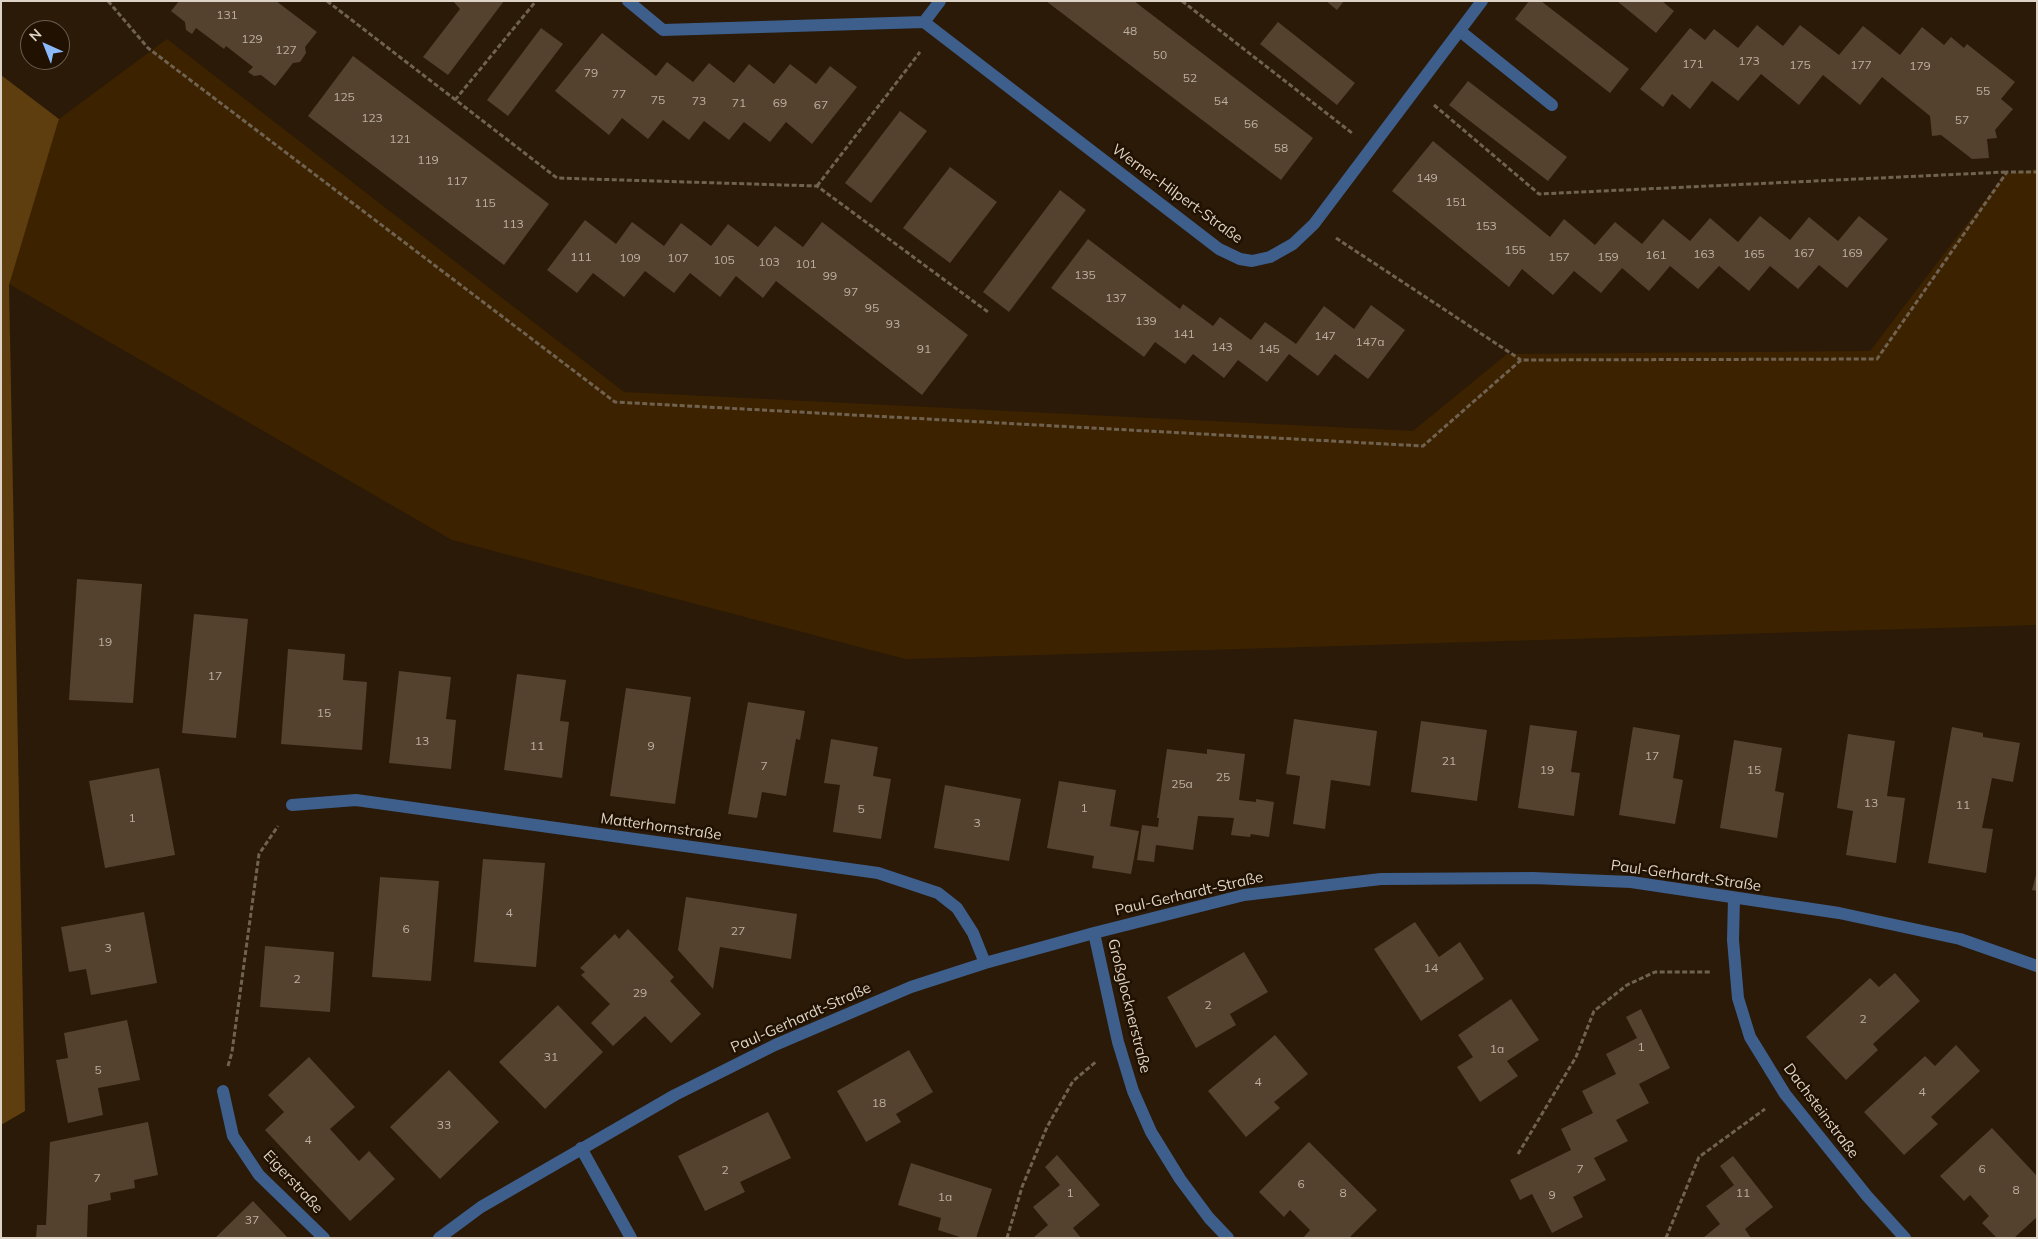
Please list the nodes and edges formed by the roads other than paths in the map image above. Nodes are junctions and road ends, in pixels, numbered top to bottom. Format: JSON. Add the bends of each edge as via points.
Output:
{"nodes":[{"id":1,"x":628,"y":1,"type":"edge"},
{"id":2,"x":940,"y":1,"type":"edge"},
{"id":3,"x":1482,"y":1,"type":"edge"},
{"id":4,"x":924,"y":22,"type":"junction"},
{"id":5,"x":1460,"y":31,"type":"junction"},
{"id":6,"x":1552,"y":104,"type":"dead end"},
{"id":7,"x":292,"y":804,"type":"road end"},
{"id":8,"x":1734,"y":898,"type":"junction"},
{"id":9,"x":1094,"y":933,"type":"junction"},
{"id":10,"x":985,"y":963,"type":"junction"},
{"id":11,"x":2037,"y":966,"type":"edge"},
{"id":12,"x":222,"y":1091,"type":"dead end"},
{"id":13,"x":581,"y":1148,"type":"junction"},
{"id":14,"x":324,"y":1238,"type":"edge"},
{"id":15,"x":440,"y":1238,"type":"edge"},
{"id":16,"x":632,"y":1238,"type":"edge"},
{"id":17,"x":1228,"y":1238,"type":"edge"},
{"id":18,"x":1905,"y":1238,"type":"edge"}],
"edges":[{"from":1,"to":4,"type":"street","via":[[663,30]]},
{"from":2,"to":4,"type":"street"},
{"from":3,"to":5,"type":"street","name":"Werner-Hilpert-Straße"},
{"from":4,"to":5,"type":"street","name":"Werner-Hilpert-Straße","via":[[1219,249],[1252,261],[1293,244],[1314,224]]},
{"from":5,"to":6,"type":"street"},
{"from":7,"to":10,"type":"street","name":"Matterhornstraße","via":[[356,800],[878,873],[938,893],[957,908],[973,933]]},
{"from":8,"to":9,"type":"street","name":"Paul-Gerhardt-Straße","via":[[1631,882],[1533,878],[1381,879],[1244,895]]},
{"from":8,"to":11,"type":"street","name":"Paul-Gerhardt-Straße","via":[[1839,913],[1960,939]]},
{"from":8,"to":18,"type":"street","name":"Dachsteinstraße","via":[[1735,972],[1738,998],[1750,1037],[1785,1094],[1866,1196]]},
{"from":9,"to":10,"type":"street","name":"Paul-Gerhardt-Straße"},
{"from":9,"to":17,"type":"street","name":"Großglocknerstraße","via":[[1118,1042],[1133,1091],[1151,1132],[1180,1179]]},
{"from":10,"to":13,"type":"street","name":"Paul-Gerhardt-Straße","via":[[911,987],[775,1045],[675,1095]]},
{"from":12,"to":14,"type":"street","name":"Eigerstraße","via":[[233,1136],[243,1152],[260,1175]]},
{"from":13,"to":15,"type":"street","name":"Paul-Gerhardt-Straße","via":[[481,1207]]},
{"from":13,"to":16,"type":"street"}]}
